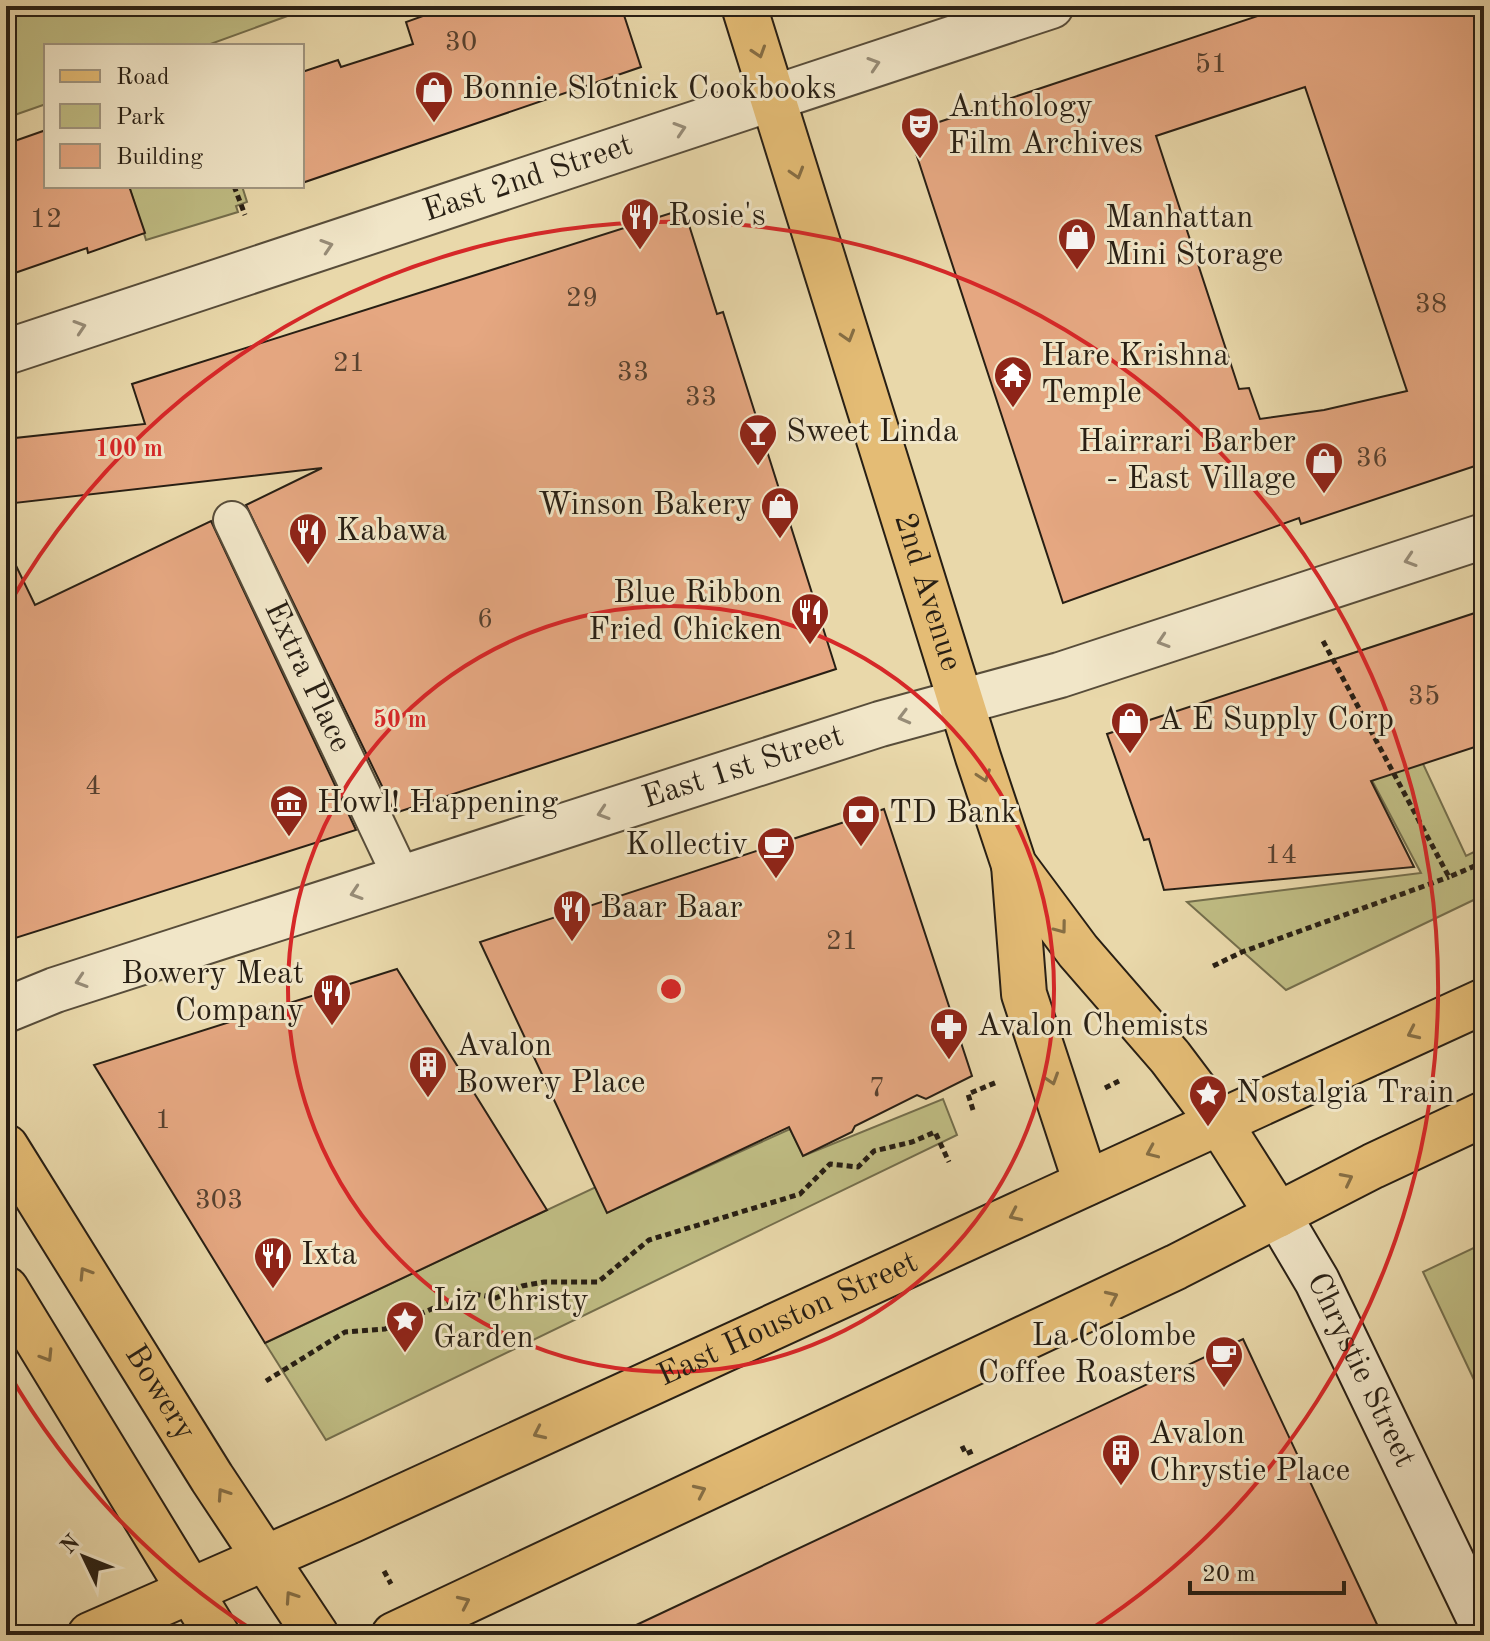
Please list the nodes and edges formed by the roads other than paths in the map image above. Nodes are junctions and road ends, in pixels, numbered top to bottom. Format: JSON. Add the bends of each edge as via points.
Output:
{"nodes":[{"id":1,"x":744,"y":6,"type":"edge"},
{"id":2,"x":1051,"y":6,"type":"edge"},
{"id":3,"x":774,"y":99,"type":"junction"},
{"id":4,"x":6,"y":352,"type":"edge"},
{"id":5,"x":232,"y":520,"type":"dead end"},
{"id":6,"x":1484,"y":536,"type":"edge"},
{"id":7,"x":961,"y":702,"type":"junction"},
{"id":8,"x":1014,"y":865,"type":"junction"},
{"id":9,"x":402,"y":878,"type":"junction"},
{"id":10,"x":1484,"y":1001,"type":"edge"},
{"id":11,"x":6,"y":1010,"type":"edge"},
{"id":12,"x":1484,"y":1114,"type":"edge"},
{"id":13,"x":1219,"y":1122,"type":"junction"},
{"id":14,"x":6,"y":1147,"type":"edge"},
{"id":15,"x":1086,"y":1183,"type":"junction"},
{"id":16,"x":1278,"y":1215,"type":"junction"},
{"id":17,"x":6,"y":1289,"type":"edge"},
{"id":18,"x":265,"y":1559,"type":"junction"},
{"id":19,"x":191,"y":1592,"type":"junction"},
{"id":20,"x":1484,"y":1628,"type":"edge"},
{"id":21,"x":90,"y":1635,"type":"edge"},
{"id":22,"x":217,"y":1635,"type":"edge"},
{"id":23,"x":316,"y":1635,"type":"edge"},
{"id":24,"x":394,"y":1635,"type":"edge"}],
"edges":[{"from":1,"to":3,"type":"main road","name":"2nd Avenue","one_way":true},
{"from":3,"to":2,"type":"street","name":"East 2nd Street","one_way":true},
{"from":4,"to":3,"type":"street","name":"East 2nd Street","one_way":true},
{"from":3,"to":7,"type":"main road","name":"2nd Avenue","one_way":true},
{"from":5,"to":9,"type":"street","name":"Extra Place"},
{"from":6,"to":7,"type":"street","name":"East 1st Street","one_way":true,"via":[[1060,675]]},
{"from":7,"to":8,"type":"main road","name":"2nd Avenue","one_way":true},
{"from":7,"to":9,"type":"street","name":"East 1st Street","one_way":true},
{"from":8,"to":13,"type":"main road","name":"2nd Avenue","one_way":true},
{"from":8,"to":15,"type":"main road","one_way":true,"via":[[1024,994]]},
{"from":9,"to":11,"type":"street","name":"East 1st Street","one_way":true},
{"from":10,"to":13,"type":"main road","name":"East Houston Street","one_way":true},
{"from":16,"to":12,"type":"main road","one_way":true},
{"from":13,"to":15,"type":"main road","name":"East Houston Street","one_way":true},
{"from":13,"to":16,"type":"main road","name":"Chrystie Street"},
{"from":18,"to":14,"type":"main road","name":"Bowery","one_way":true},
{"from":15,"to":18,"type":"main road","name":"East Houston Street","one_way":true},
{"from":16,"to":20,"type":"street","name":"Chrystie Street","via":[[1317,1281]]},
{"from":24,"to":16,"type":"main road","one_way":true},
{"from":17,"to":19,"type":"main road","one_way":true},
{"from":18,"to":19,"type":"main road","name":"East Houston Street"},
{"from":23,"to":18,"type":"main road","name":"Bowery","one_way":true},
{"from":19,"to":21,"type":"main road","name":"East Houston Street"},
{"from":19,"to":22,"type":"main road"}]}
